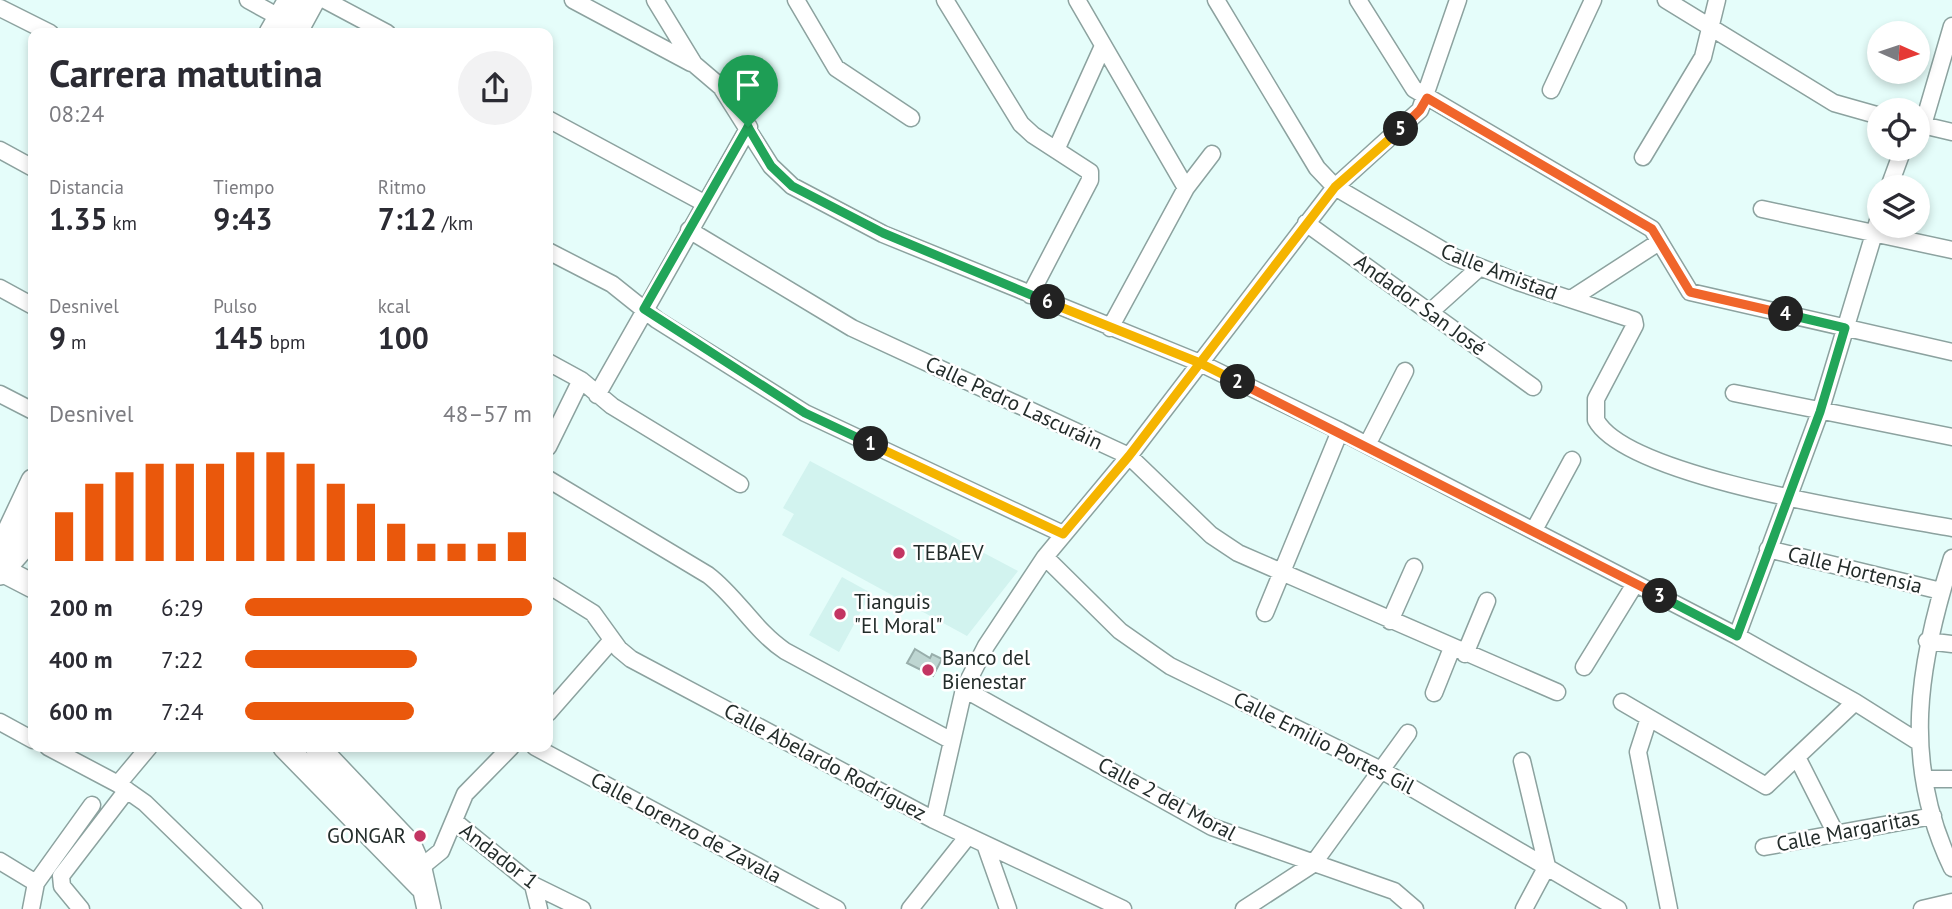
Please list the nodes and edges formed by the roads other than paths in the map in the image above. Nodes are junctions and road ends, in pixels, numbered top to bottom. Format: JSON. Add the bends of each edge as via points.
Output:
{"nodes":[{"id":1,"x":248,"y":0,"type":"edge"},
{"id":2,"x":313,"y":0,"type":"edge"},
{"id":3,"x":325,"y":0,"type":"edge"},
{"id":4,"x":573,"y":0,"type":"edge"},
{"id":5,"x":655,"y":0,"type":"edge"},
{"id":6,"x":796,"y":0,"type":"edge"},
{"id":7,"x":945,"y":0,"type":"edge"},
{"id":8,"x":1077,"y":0,"type":"edge"},
{"id":9,"x":1216,"y":0,"type":"edge"},
{"id":10,"x":1358,"y":0,"type":"edge"},
{"id":11,"x":1458,"y":0,"type":"edge"},
{"id":12,"x":1593,"y":0,"type":"edge"},
{"id":13,"x":1666,"y":0,"type":"edge"},
{"id":14,"x":1717,"y":0,"type":"edge"},
{"id":15,"x":0,"y":8,"type":"edge"},
{"id":16,"x":284,"y":21,"type":"edge"},
{"id":17,"x":1952,"y":26,"type":"edge"},
{"id":18,"x":40,"y":28,"type":"edge"},
{"id":19,"x":378,"y":28,"type":"edge"},
{"id":20,"x":1712,"y":29,"type":"junction"},
{"id":21,"x":1103,"y":46,"type":"junction"},
{"id":22,"x":694,"y":64,"type":"junction"},
{"id":23,"x":1550,"y":90,"type":"dead end"},
{"id":24,"x":1427,"y":98,"type":"junction"},
{"id":25,"x":1929,"y":98,"type":"edge"},
{"id":26,"x":1867,"y":112,"type":"edge"},
{"id":27,"x":911,"y":118,"type":"dead end"},
{"id":28,"x":553,"y":123,"type":"edge"},
{"id":29,"x":748,"y":127,"type":"junction"},
{"id":30,"x":1930,"y":127,"type":"edge"},
{"id":31,"x":1952,"y":132,"type":"edge"},
{"id":32,"x":0,"y":150,"type":"edge"},
{"id":33,"x":1056,"y":150,"type":"junction"},
{"id":34,"x":1212,"y":154,"type":"dead end"},
{"id":35,"x":1643,"y":157,"type":"dead end"},
{"id":36,"x":28,"y":165,"type":"edge"},
{"id":37,"x":1335,"y":187,"type":"junction"},
{"id":38,"x":1186,"y":188,"type":"junction"},
{"id":39,"x":704,"y":204,"type":"junction"},
{"id":40,"x":1762,"y":209,"type":"dead end"},
{"id":41,"x":1306,"y":223,"type":"junction"},
{"id":42,"x":689,"y":230,"type":"junction"},
{"id":43,"x":1867,"y":232,"type":"edge"},
{"id":44,"x":1872,"y":238,"type":"edge"},
{"id":45,"x":1896,"y":238,"type":"edge"},
{"id":46,"x":1659,"y":242,"type":"junction"},
{"id":47,"x":1952,"y":250,"type":"edge"},
{"id":48,"x":553,"y":254,"type":"edge"},
{"id":49,"x":1479,"y":268,"type":"junction"},
{"id":50,"x":0,"y":288,"type":"edge"},
{"id":51,"x":1030,"y":295,"type":"junction"},
{"id":52,"x":1571,"y":299,"type":"junction"},
{"id":53,"x":28,"y":303,"type":"edge"},
{"id":54,"x":644,"y":309,"type":"junction"},
{"id":55,"x":1429,"y":313,"type":"junction"},
{"id":56,"x":1110,"y":328,"type":"junction"},
{"id":57,"x":1845,"y":328,"type":"junction"},
{"id":58,"x":1952,"y":352,"type":"edge"},
{"id":59,"x":1200,"y":363,"type":"junction"},
{"id":60,"x":553,"y":365,"type":"edge"},
{"id":61,"x":1405,"y":371,"type":"dead end"},
{"id":62,"x":581,"y":380,"type":"junction"},
{"id":63,"x":1533,"y":387,"type":"dead end"},
{"id":64,"x":1734,"y":393,"type":"dead end"},
{"id":65,"x":0,"y":394,"type":"edge"},
{"id":66,"x":597,"y":395,"type":"junction"},
{"id":67,"x":28,"y":408,"type":"edge"},
{"id":68,"x":1820,"y":412,"type":"junction"},
{"id":69,"x":1340,"y":432,"type":"junction"},
{"id":70,"x":553,"y":437,"type":"edge"},
{"id":71,"x":1952,"y":437,"type":"edge"},
{"id":72,"x":1367,"y":445,"type":"junction"},
{"id":73,"x":1129,"y":456,"type":"junction"},
{"id":74,"x":1572,"y":460,"type":"dead end"},
{"id":75,"x":553,"y":482,"type":"edge"},
{"id":76,"x":740,"y":484,"type":"dead end"},
{"id":77,"x":28,"y":496,"type":"edge"},
{"id":78,"x":1788,"y":496,"type":"junction"},
{"id":79,"x":1952,"y":528,"type":"edge"},
{"id":80,"x":1534,"y":530,"type":"junction"},
{"id":81,"x":28,"y":532,"type":"edge"},
{"id":82,"x":1063,"y":534,"type":"junction"},
{"id":83,"x":1768,"y":549,"type":"junction"},
{"id":84,"x":8,"y":555,"type":"edge"},
{"id":85,"x":1045,"y":557,"type":"junction"},
{"id":86,"x":1952,"y":558,"type":"edge"},
{"id":87,"x":1414,"y":567,"type":"dead end"},
{"id":88,"x":1282,"y":572,"type":"junction"},
{"id":89,"x":28,"y":580,"type":"edge"},
{"id":90,"x":1635,"y":584,"type":"junction"},
{"id":91,"x":553,"y":589,"type":"edge"},
{"id":92,"x":1941,"y":591,"type":"junction"},
{"id":93,"x":1487,"y":601,"type":"dead end"},
{"id":94,"x":1265,"y":612,"type":"dead end"},
{"id":95,"x":1390,"y":621,"type":"junction"},
{"id":96,"x":1737,"y":636,"type":"junction"},
{"id":97,"x":612,"y":640,"type":"junction"},
{"id":98,"x":1927,"y":641,"type":"junction"},
{"id":99,"x":1952,"y":644,"type":"edge"},
{"id":100,"x":1458,"y":651,"type":"junction"},
{"id":101,"x":1584,"y":667,"type":"dead end"},
{"id":102,"x":964,"y":689,"type":"junction"},
{"id":103,"x":1557,"y":692,"type":"dead end"},
{"id":104,"x":1434,"y":693,"type":"dead end"},
{"id":105,"x":1622,"y":702,"type":"dead end"},
{"id":106,"x":1855,"y":702,"type":"junction"},
{"id":107,"x":553,"y":703,"type":"edge"},
{"id":108,"x":1649,"y":718,"type":"junction"},
{"id":109,"x":0,"y":722,"type":"edge"},
{"id":110,"x":1408,"y":733,"type":"dead end"},
{"id":111,"x":28,"y":737,"type":"edge"},
{"id":112,"x":950,"y":740,"type":"junction"},
{"id":113,"x":1920,"y":743,"type":"junction"},
{"id":114,"x":57,"y":752,"type":"edge"},
{"id":115,"x":146,"y":752,"type":"edge"},
{"id":116,"x":290,"y":752,"type":"edge"},
{"id":117,"x":322,"y":752,"type":"edge"},
{"id":118,"x":501,"y":752,"type":"edge"},
{"id":119,"x":544,"y":752,"type":"edge"},
{"id":120,"x":1797,"y":759,"type":"junction"},
{"id":121,"x":1522,"y":761,"type":"dead end"},
{"id":122,"x":1383,"y":771,"type":"junction"},
{"id":123,"x":1925,"y":779,"type":"junction"},
{"id":124,"x":1952,"y":779,"type":"edge"},
{"id":125,"x":122,"y":787,"type":"junction"},
{"id":126,"x":92,"y":805,"type":"dead end"},
{"id":127,"x":1933,"y":816,"type":"junction"},
{"id":128,"x":934,"y":820,"type":"junction"},
{"id":129,"x":454,"y":821,"type":"junction"},
{"id":130,"x":78,"y":824,"type":"junction"},
{"id":131,"x":99,"y":827,"type":"junction"},
{"id":132,"x":1836,"y":834,"type":"junction"},
{"id":133,"x":968,"y":836,"type":"junction"},
{"id":134,"x":985,"y":844,"type":"junction"},
{"id":135,"x":1764,"y":847,"type":"dead end"},
{"id":136,"x":0,"y":861,"type":"edge"},
{"id":137,"x":1313,"y":864,"type":"junction"},
{"id":138,"x":1547,"y":866,"type":"junction"},
{"id":139,"x":1952,"y":868,"type":"edge"},
{"id":140,"x":36,"y":883,"type":"junction"},
{"id":141,"x":421,"y":885,"type":"edge"},
{"id":142,"x":533,"y":885,"type":"junction"},
{"id":143,"x":1952,"y":902,"type":"edge"},
{"id":144,"x":31,"y":909,"type":"edge"},
{"id":145,"x":81,"y":909,"type":"edge"},
{"id":146,"x":254,"y":909,"type":"edge"},
{"id":147,"x":539,"y":909,"type":"edge"},
{"id":148,"x":582,"y":909,"type":"edge"},
{"id":149,"x":837,"y":909,"type":"edge"},
{"id":150,"x":909,"y":909,"type":"edge"},
{"id":151,"x":1009,"y":909,"type":"edge"},
{"id":152,"x":1123,"y":909,"type":"edge"},
{"id":153,"x":1244,"y":909,"type":"edge"},
{"id":154,"x":1415,"y":909,"type":"edge"},
{"id":155,"x":1524,"y":909,"type":"edge"},
{"id":156,"x":1618,"y":909,"type":"edge"},
{"id":157,"x":1669,"y":909,"type":"edge"},
{"id":158,"x":1922,"y":909,"type":"edge"}],
"edges":[{"from":1,"to":16,"type":"street"},
{"from":2,"to":16,"type":"main road"},
{"from":3,"to":19,"type":"street"},
{"from":4,"to":22,"type":"street"},
{"from":5,"to":22,"type":"street"},
{"from":6,"to":27,"type":"street","via":[[836,68]]},
{"from":7,"to":33,"type":"street","via":[[1021,124]]},
{"from":8,"to":21,"type":"street"},
{"from":9,"to":37,"type":"street","name":"Calle Amistad","via":[[1317,168]]},
{"from":10,"to":24,"type":"street","via":[[1408,82]]},
{"from":11,"to":24,"type":"street"},
{"from":12,"to":23,"type":"street"},
{"from":13,"to":20,"type":"street"},
{"from":14,"to":20,"type":"street"},
{"from":15,"to":18,"type":"street"},
{"from":17,"to":25,"type":"street"},
{"from":20,"to":26,"type":"street","via":[[1834,103]]},
{"from":20,"to":35,"type":"street","via":[[1703,57]]},
{"from":21,"to":33,"type":"street"},
{"from":21,"to":38,"type":"street"},
{"from":22,"to":29,"type":"street","via":[[721,87]]},
{"from":24,"to":37,"type":"street","via":[[1412,120]]},
{"from":24,"to":46,"type":"street","via":[[1652,229]]},
{"from":28,"to":39,"type":"street"},
{"from":29,"to":39,"type":"street"},
{"from":29,"to":51,"type":"street","via":[[771,166],[792,186],[883,233]]},
{"from":30,"to":31,"type":"street"},
{"from":32,"to":36,"type":"street"},
{"from":33,"to":51,"type":"street","via":[[1090,172],[1090,180]]},
{"from":34,"to":38,"type":"street"},
{"from":37,"to":41,"type":"street"},
{"from":37,"to":49,"type":"street","name":"Calle Amistad","via":[[1427,244]]},
{"from":38,"to":56,"type":"street"},
{"from":39,"to":42,"type":"street"},
{"from":40,"to":43,"type":"street"},
{"from":41,"to":55,"type":"street","name":"Andador San José"},
{"from":41,"to":59,"type":"street"},
{"from":42,"to":54,"type":"street"},
{"from":42,"to":73,"type":"street","name":"Calle Pedro Lascuráin","via":[[852,328]]},
{"from":44,"to":57,"type":"street"},
{"from":45,"to":47,"type":"street"},
{"from":46,"to":52,"type":"street"},
{"from":46,"to":57,"type":"street","via":[[1690,292]]},
{"from":48,"to":54,"type":"street","via":[[612,284]]},
{"from":49,"to":52,"type":"street","name":"Calle Amistad"},
{"from":49,"to":55,"type":"street"},
{"from":50,"to":53,"type":"street"},
{"from":51,"to":56,"type":"street"},
{"from":52,"to":78,"type":"street","name":"Calle Amistad","via":[[1634,320],[1596,399],[1596,420],[1608,435],[1672,467]]},
{"from":54,"to":66,"type":"street"},
{"from":54,"to":82,"type":"street","via":[[805,413]]},
{"from":55,"to":63,"type":"street","name":"Andador San José"},
{"from":56,"to":59,"type":"street"},
{"from":57,"to":58,"type":"street"},
{"from":57,"to":68,"type":"street"},
{"from":59,"to":69,"type":"street"},
{"from":59,"to":73,"type":"street"},
{"from":60,"to":62,"type":"street"},
{"from":61,"to":72,"type":"street"},
{"from":62,"to":66,"type":"street"},
{"from":62,"to":70,"type":"street"},
{"from":64,"to":68,"type":"street"},
{"from":65,"to":67,"type":"street"},
{"from":66,"to":76,"type":"street"},
{"from":68,"to":71,"type":"street"},
{"from":68,"to":78,"type":"street"},
{"from":69,"to":72,"type":"street"},
{"from":69,"to":88,"type":"street"},
{"from":72,"to":80,"type":"street"},
{"from":73,"to":82,"type":"street"},
{"from":73,"to":88,"type":"street","name":"Calle Pedro Lascuráin","via":[[1223,544]]},
{"from":74,"to":80,"type":"street"},
{"from":75,"to":112,"type":"street","via":[[708,575],[767,639]]},
{"from":77,"to":84,"type":"main road"},
{"from":78,"to":79,"type":"street"},
{"from":78,"to":83,"type":"street"},
{"from":80,"to":90,"type":"street"},
{"from":81,"to":84,"type":"main road"},
{"from":82,"to":85,"type":"street"},
{"from":83,"to":92,"type":"street","name":"Calle Hortensia"},
{"from":83,"to":96,"type":"street"},
{"from":84,"to":89,"type":"main road"},
{"from":85,"to":102,"type":"street","via":[[986,646]]},
{"from":85,"to":122,"type":"street","name":"Calle Emilio Portes Gil","via":[[1143,649]]},
{"from":86,"to":92,"type":"street"},
{"from":87,"to":95,"type":"street"},
{"from":88,"to":94,"type":"street"},
{"from":88,"to":95,"type":"street","name":"Calle Pedro Lascuráin"},
{"from":90,"to":96,"type":"street"},
{"from":90,"to":101,"type":"street"},
{"from":91,"to":97,"type":"street","name":"Calle Abelardo Rodríguez","via":[[593,613]]},
{"from":92,"to":98,"type":"street"},
{"from":93,"to":100,"type":"street"},
{"from":95,"to":100,"type":"street","name":"Calle Pedro Lascuráin"},
{"from":96,"to":106,"type":"street"},
{"from":97,"to":107,"type":"street"},
{"from":97,"to":128,"type":"street","name":"Calle Abelardo Rodríguez","via":[[631,659]]},
{"from":98,"to":99,"type":"street"},
{"from":98,"to":113,"type":"street","via":[[1920,683]]},
{"from":100,"to":103,"type":"street","name":"Calle Pedro Lascuráin"},
{"from":100,"to":104,"type":"street"},
{"from":102,"to":112,"type":"street"},
{"from":102,"to":137,"type":"street","name":"Calle 2 del Moral","via":[[1212,827]]},
{"from":105,"to":108,"type":"street"},
{"from":106,"to":113,"type":"street"},
{"from":106,"to":120,"type":"street"},
{"from":108,"to":120,"type":"street","via":[[1766,786]]},
{"from":108,"to":157,"type":"street","via":[[1638,752]]},
{"from":109,"to":111,"type":"street"},
{"from":110,"to":122,"type":"street"},
{"from":112,"to":128,"type":"street"},
{"from":113,"to":123,"type":"street"},
{"from":114,"to":125,"type":"street"},
{"from":115,"to":125,"type":"street"},
{"from":116,"to":141,"type":"main road"},
{"from":117,"to":141,"type":"main road","via":[[410,844]]},
{"from":118,"to":129,"type":"street","via":[[465,794]]},
{"from":119,"to":149,"type":"street","name":"Calle Lorenzo de Zavala"},
{"from":120,"to":132,"type":"street"},
{"from":121,"to":138,"type":"street"},
{"from":122,"to":137,"type":"street"},
{"from":122,"to":138,"type":"street","name":"Calle Emilio Portes Gil"},
{"from":123,"to":124,"type":"street"},
{"from":123,"to":127,"type":"street"},
{"from":125,"to":131,"type":"street"},
{"from":125,"to":146,"type":"street","via":[[154,811]]},
{"from":126,"to":130,"type":"street"},
{"from":127,"to":132,"type":"street","name":"Calle Margaritas"},
{"from":127,"to":139,"type":"street"},
{"from":128,"to":133,"type":"street","name":"Calle Abelardo Rodríguez"},
{"from":129,"to":141,"type":"street"},
{"from":129,"to":142,"type":"street","name":"Andador 1"},
{"from":130,"to":131,"type":"street"},
{"from":130,"to":140,"type":"street"},
{"from":131,"to":145,"type":"street","via":[[60,881]]},
{"from":132,"to":135,"type":"street","name":"Calle Margaritas"},
{"from":133,"to":134,"type":"street","name":"Calle Abelardo Rodríguez"},
{"from":133,"to":150,"type":"street"},
{"from":134,"to":151,"type":"street"},
{"from":134,"to":152,"type":"street","name":"Calle Abelardo Rodríguez"},
{"from":136,"to":140,"type":"street"},
{"from":137,"to":153,"type":"street"},
{"from":137,"to":154,"type":"street","name":"Calle 2 del Moral","via":[[1394,891]]},
{"from":138,"to":155,"type":"street"},
{"from":138,"to":156,"type":"street","name":"Calle Emilio Portes Gil"},
{"from":140,"to":144,"type":"street"},
{"from":142,"to":147,"type":"street"},
{"from":142,"to":148,"type":"street","name":"Andador 1"},
{"from":143,"to":158,"type":"street"}]}
